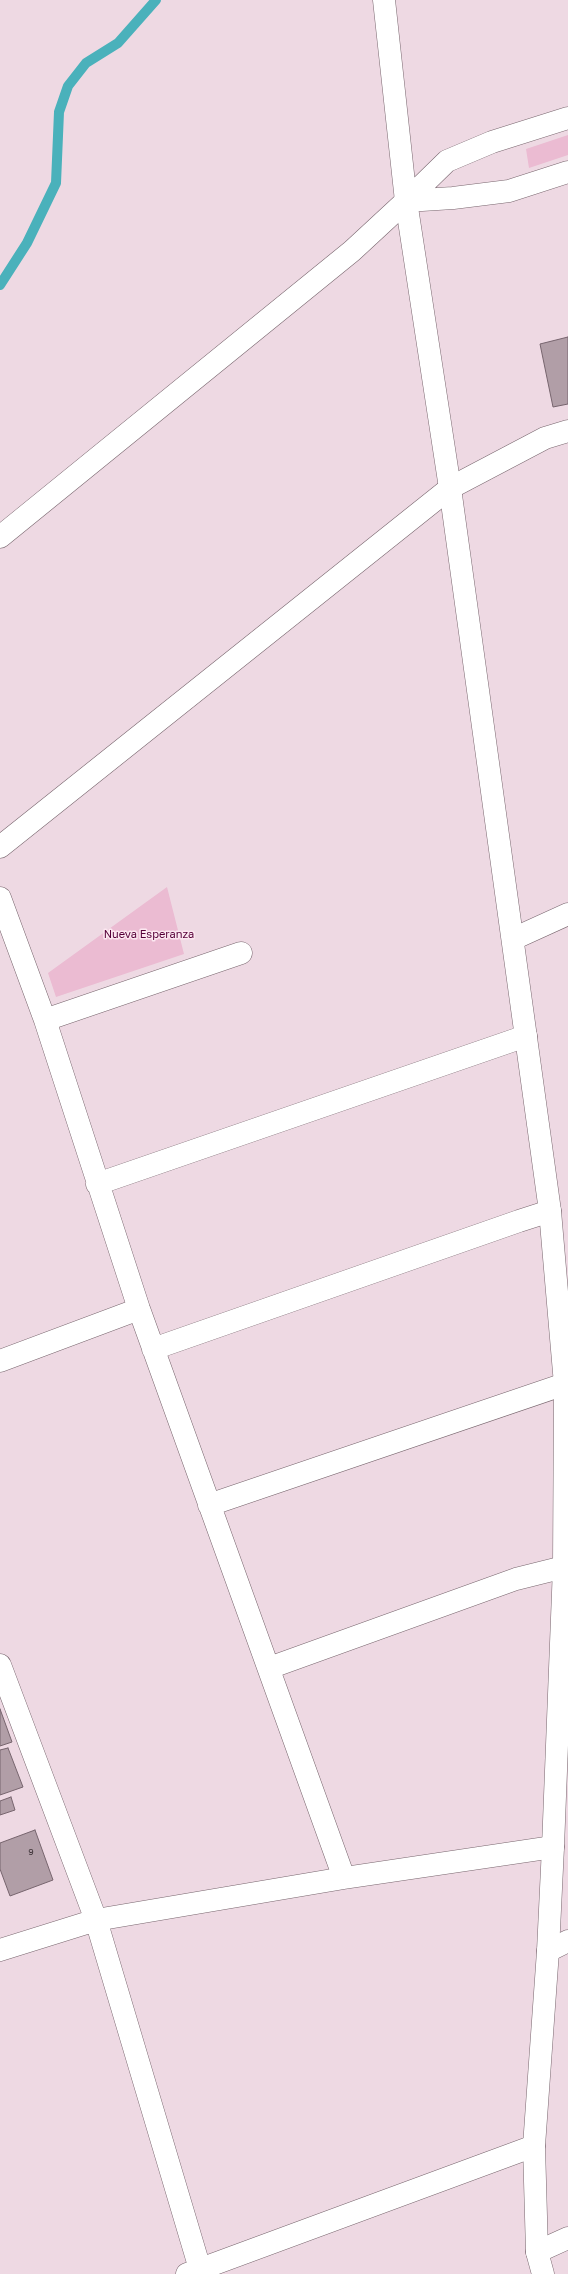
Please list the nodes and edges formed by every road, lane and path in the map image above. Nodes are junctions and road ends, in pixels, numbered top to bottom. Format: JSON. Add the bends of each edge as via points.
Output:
{"nodes":[{"id":1,"x":384,"y":0,"type":"edge"},
{"id":2,"x":568,"y":118,"type":"edge"},
{"id":3,"x":568,"y":172,"type":"edge"},
{"id":4,"x":406,"y":201,"type":"junction"},
{"id":5,"x":568,"y":431,"type":"edge"},
{"id":6,"x":450,"y":488,"type":"junction"},
{"id":7,"x":0,"y":537,"type":"edge"},
{"id":8,"x":0,"y":847,"type":"edge"},
{"id":9,"x":0,"y":898,"type":"edge"},
{"id":10,"x":568,"y":914,"type":"edge"},
{"id":11,"x":513,"y":940,"type":"junction"},
{"id":12,"x":241,"y":953,"type":"dead end"},
{"id":13,"x":45,"y":1020,"type":"junction"},
{"id":14,"x":526,"y":1036,"type":"junction"},
{"id":15,"x":97,"y":1184,"type":"junction"},
{"id":16,"x":550,"y":1211,"type":"junction"},
{"id":17,"x":138,"y":1309,"type":"junction"},
{"id":18,"x":153,"y":1349,"type":"junction"},
{"id":19,"x":0,"y":1361,"type":"edge"},
{"id":20,"x":565,"y":1384,"type":"junction"},
{"id":21,"x":566,"y":1457,"type":"edge"},
{"id":22,"x":209,"y":1505,"type":"junction"},
{"id":23,"x":564,"y":1567,"type":"junction"},
{"id":24,"x":0,"y":1665,"type":"edge"},
{"id":25,"x":269,"y":1668,"type":"junction"},
{"id":26,"x":553,"y":1847,"type":"junction"},
{"id":27,"x":344,"y":1878,"type":"junction"},
{"id":28,"x":96,"y":1920,"type":"junction"},
{"id":29,"x":568,"y":1941,"type":"edge"},
{"id":30,"x":0,"y":1950,"type":"edge"},
{"id":31,"x":548,"y":1951,"type":"junction"},
{"id":32,"x":534,"y":2146,"type":"junction"},
{"id":33,"x":568,"y":2238,"type":"edge"},
{"id":34,"x":537,"y":2252,"type":"junction"},
{"id":35,"x":196,"y":2272,"type":"edge"},
{"id":36,"x":527,"y":2274,"type":"edge"},
{"id":37,"x":543,"y":2274,"type":"edge"}],
"edges":[{"from":1,"to":4,"type":"street"},
{"from":2,"to":4,"type":"street","via":[[492,142],[447,162]]},
{"from":3,"to":4,"type":"street","via":[[509,191]]},
{"from":4,"to":6,"type":"street"},
{"from":4,"to":7,"type":"street","via":[[352,251]]},
{"from":5,"to":6,"type":"street","via":[[545,438]]},
{"from":6,"to":8,"type":"street"},
{"from":6,"to":11,"type":"street"},
{"from":9,"to":13,"type":"street"},
{"from":10,"to":11,"type":"street"},
{"from":11,"to":14,"type":"street"},
{"from":12,"to":13,"type":"street"},
{"from":13,"to":15,"type":"street"},
{"from":14,"to":15,"type":"street"},
{"from":14,"to":16,"type":"street"},
{"from":15,"to":17,"type":"street"},
{"from":16,"to":18,"type":"street"},
{"from":16,"to":20,"type":"street"},
{"from":17,"to":18,"type":"street"},
{"from":17,"to":19,"type":"street"},
{"from":18,"to":22,"type":"street"},
{"from":20,"to":21,"type":"street"},
{"from":20,"to":22,"type":"street"},
{"from":21,"to":23,"type":"street"},
{"from":22,"to":25,"type":"street"},
{"from":23,"to":25,"type":"street","via":[[516,1579]]},
{"from":23,"to":26,"type":"street"},
{"from":24,"to":28,"type":"street"},
{"from":25,"to":27,"type":"street"},
{"from":26,"to":27,"type":"street"},
{"from":26,"to":31,"type":"street"},
{"from":27,"to":28,"type":"street"},
{"from":28,"to":30,"type":"street"},
{"from":28,"to":35,"type":"street"},
{"from":29,"to":31,"type":"street"},
{"from":31,"to":32,"type":"street"},
{"from":32,"to":34,"type":"street"},
{"from":32,"to":35,"type":"street"},
{"from":33,"to":34,"type":"street"},
{"from":34,"to":36,"type":"street"},
{"from":34,"to":37,"type":"street"}]}
